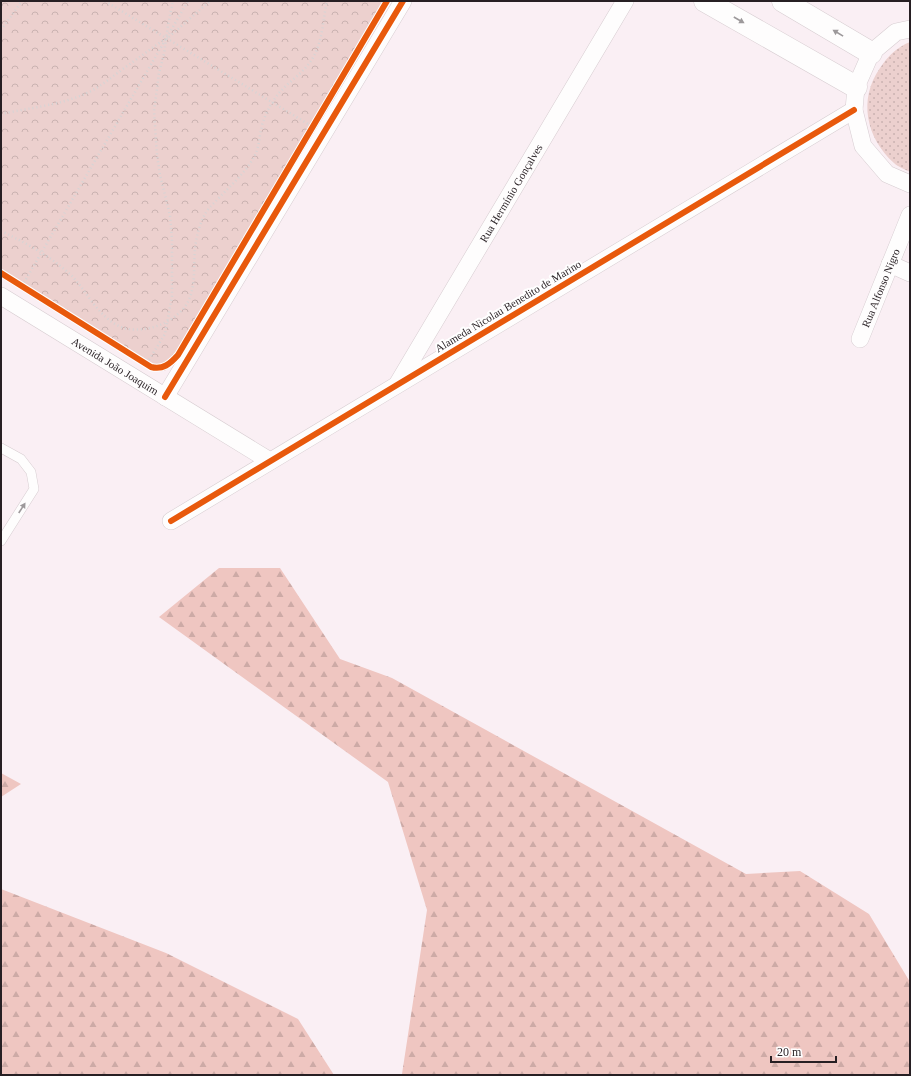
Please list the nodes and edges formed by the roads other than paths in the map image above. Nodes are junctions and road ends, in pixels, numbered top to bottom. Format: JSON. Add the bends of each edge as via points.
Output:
{"nodes":[{"id":1,"x":403,"y":1,"type":"edge"},
{"id":2,"x":625,"y":1,"type":"edge"},
{"id":3,"x":705,"y":1,"type":"edge"},
{"id":4,"x":783,"y":1,"type":"edge"},
{"id":5,"x":910,"y":28,"type":"edge"},
{"id":6,"x":871,"y":53,"type":"junction"},
{"id":7,"x":856,"y":87,"type":"junction"},
{"id":8,"x":854,"y":110,"type":"junction"},
{"id":9,"x":910,"y":184,"type":"edge"},
{"id":10,"x":910,"y":215,"type":"edge"},
{"id":11,"x":890,"y":264,"type":"junction"},
{"id":12,"x":910,"y":273,"type":"edge"},
{"id":13,"x":1,"y":296,"type":"edge"},
{"id":14,"x":860,"y":339,"type":"dead end"},
{"id":15,"x":397,"y":384,"type":"junction"},
{"id":16,"x":166,"y":397,"type":"junction"},
{"id":17,"x":1,"y":448,"type":"edge"},
{"id":18,"x":270,"y":461,"type":"junction"},
{"id":19,"x":171,"y":521,"type":"dead end"},
{"id":20,"x":1,"y":541,"type":"edge"}],
"edges":[{"from":1,"to":16,"type":"street"},
{"from":2,"to":15,"type":"street","name":"Rua Hermínio Gonçalves"},
{"from":3,"to":7,"type":"street","one_way":true},
{"from":6,"to":4,"type":"street","one_way":true},
{"from":5,"to":6,"type":"street","via":[[896,32]]},
{"from":6,"to":7,"type":"street"},
{"from":7,"to":8,"type":"street"},
{"from":8,"to":9,"type":"street","via":[[863,146],[887,174]]},
{"from":8,"to":15,"type":"street","name":"Alameda Nicolau Benedito de Marino"},
{"from":10,"to":11,"type":"street","name":"Rua Alfonso Nigro"},
{"from":11,"to":12,"type":"street"},
{"from":11,"to":14,"type":"street","name":"Rua Alfonso Nigro"},
{"from":13,"to":16,"type":"street","name":"Avenida João Joaquim"},
{"from":15,"to":18,"type":"street","name":"Alameda Nicolau Benedito de Marino"},
{"from":16,"to":18,"type":"street","name":"Avenida João Joaquim"},
{"from":20,"to":17,"type":"lane","one_way":true,"via":[[34,490],[30,472],[21,459]]},
{"from":18,"to":19,"type":"street","name":"Alameda Nicolau Benedito de Marino"}]}
